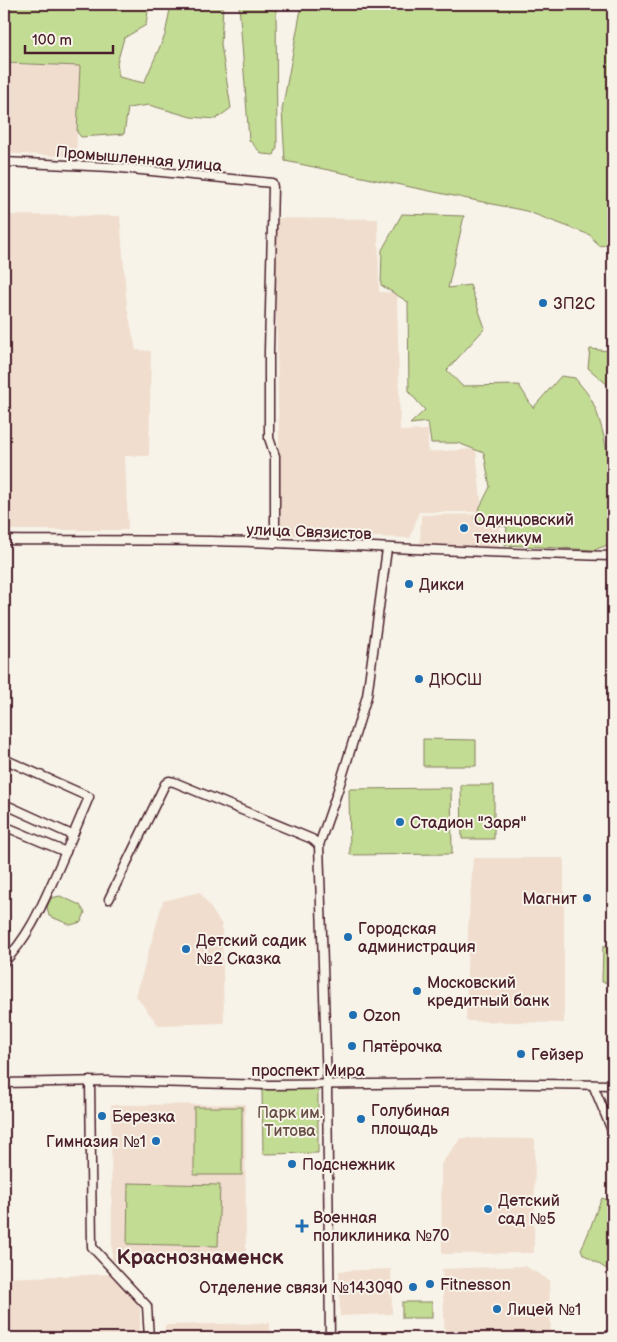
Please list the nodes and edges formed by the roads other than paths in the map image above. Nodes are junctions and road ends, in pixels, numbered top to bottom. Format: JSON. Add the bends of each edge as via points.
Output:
{"nodes":[{"id":1,"x":4,"y":162,"type":"edge"},
{"id":2,"x":4,"y":540,"type":"edge"},
{"id":3,"x":275,"y":542,"type":"junction"},
{"id":4,"x":387,"y":548,"type":"junction"},
{"id":5,"x":613,"y":556,"type":"edge"},
{"id":6,"x":4,"y":759,"type":"edge"},
{"id":7,"x":4,"y":804,"type":"edge"},
{"id":8,"x":4,"y":826,"type":"edge"},
{"id":9,"x":72,"y":836,"type":"junction"},
{"id":10,"x":319,"y":845,"type":"junction"},
{"id":11,"x":66,"y":852,"type":"junction"},
{"id":12,"x":109,"y":899,"type":"dead end"},
{"id":13,"x":4,"y":962,"type":"edge"},
{"id":14,"x":90,"y":1081,"type":"junction"},
{"id":15,"x":4,"y":1082,"type":"edge"},
{"id":16,"x":327,"y":1084,"type":"junction"},
{"id":17,"x":593,"y":1085,"type":"junction"},
{"id":18,"x":613,"y":1085,"type":"edge"},
{"id":19,"x":613,"y":1133,"type":"edge"},
{"id":20,"x":148,"y":1338,"type":"edge"},
{"id":21,"x":330,"y":1338,"type":"edge"}],
"edges":[{"from":1,"to":3,"type":"street","name":"Промышленная улица","via":[[111,167],[272,183],[269,438],[275,456]]},
{"from":2,"to":3,"type":"street","name":"улица Связистов"},
{"from":3,"to":4,"type":"street","name":"улица Связистов"},
{"from":4,"to":5,"type":"street","name":"улица Связистов"},
{"from":4,"to":10,"type":"street","via":[[366,696]]},
{"from":6,"to":9,"type":"street","via":[[89,797]]},
{"from":7,"to":9,"type":"street"},
{"from":8,"to":11,"type":"street"},
{"from":9,"to":11,"type":"street"},
{"from":10,"to":12,"type":"street","via":[[312,838],[169,781]]},
{"from":10,"to":16,"type":"street"},
{"from":11,"to":13,"type":"street","via":[[30,929]]},
{"from":14,"to":15,"type":"street","name":"проспект Мира"},
{"from":14,"to":16,"type":"street","name":"проспект Мира"},
{"from":14,"to":20,"type":"street","via":[[92,1247],[148,1306]]},
{"from":16,"to":17,"type":"street","name":"проспект Мира"},
{"from":16,"to":21,"type":"street"},
{"from":17,"to":18,"type":"street","name":"проспект Мира"},
{"from":17,"to":19,"type":"street"}]}
